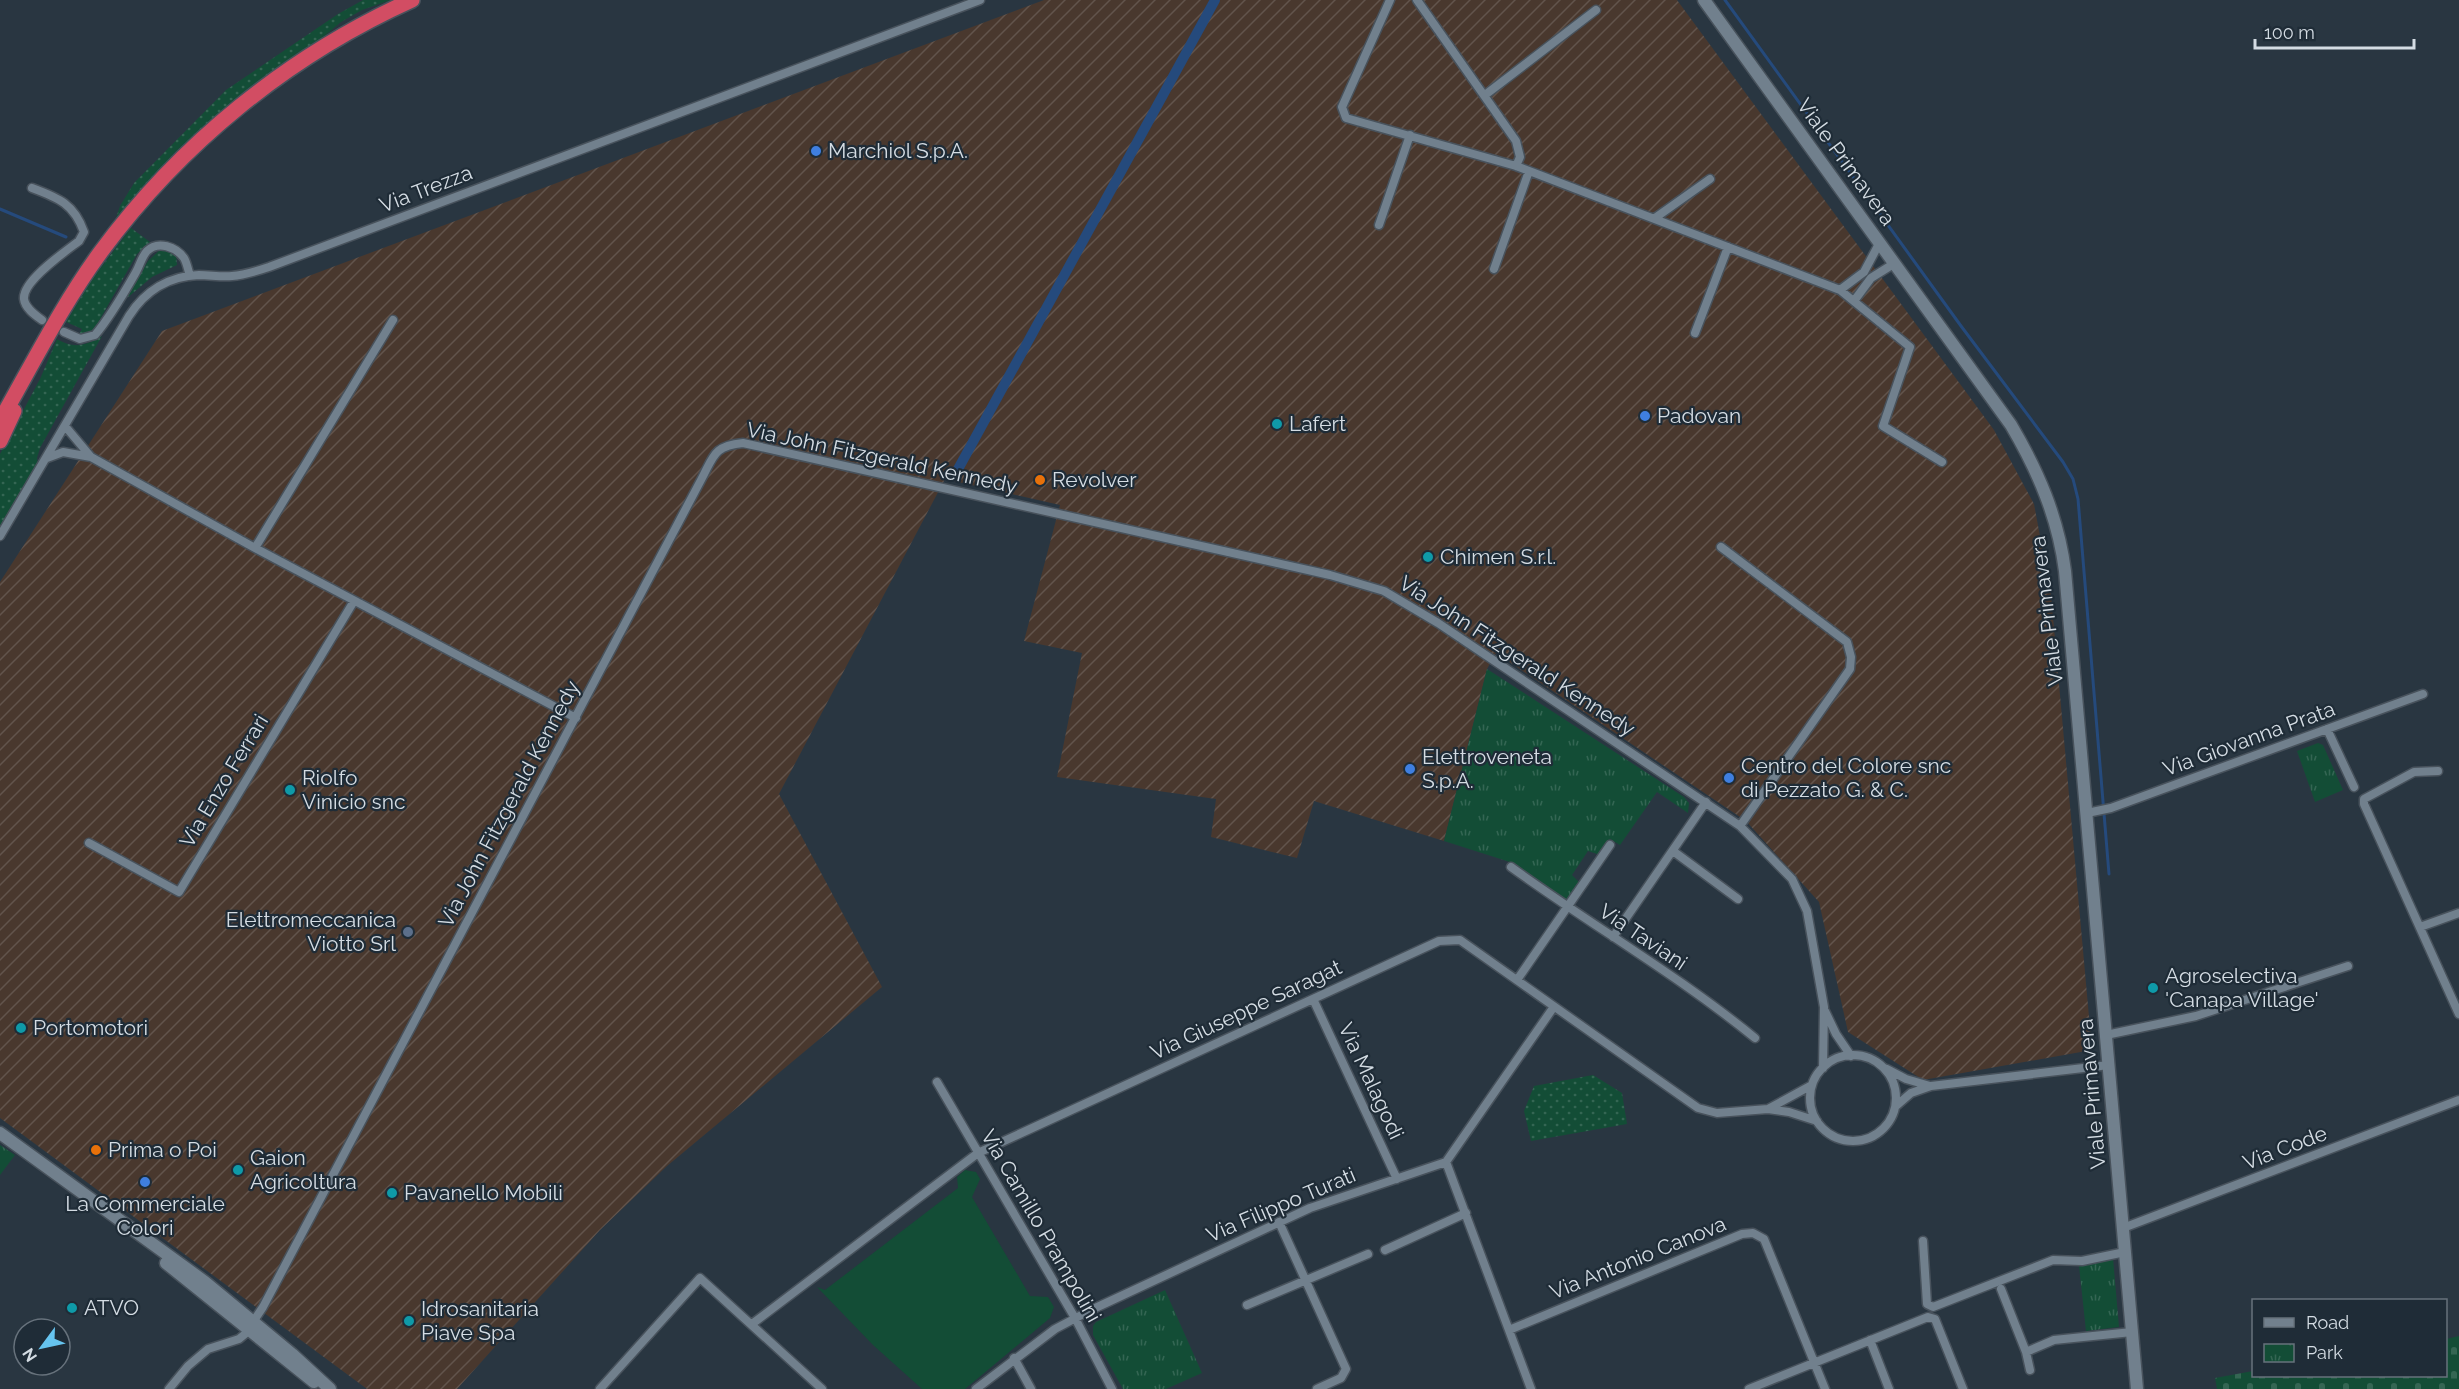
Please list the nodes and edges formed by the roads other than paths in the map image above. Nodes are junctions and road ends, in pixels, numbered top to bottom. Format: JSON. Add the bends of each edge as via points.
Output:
{"nodes":[{"id":1,"x":411,"y":0,"type":"edge"},
{"id":2,"x":980,"y":0,"type":"edge"},
{"id":3,"x":1390,"y":0,"type":"edge"},
{"id":4,"x":1417,"y":0,"type":"edge"},
{"id":5,"x":1704,"y":0,"type":"edge"},
{"id":6,"x":1596,"y":10,"type":"dead end"},
{"id":7,"x":1485,"y":95,"type":"junction"},
{"id":8,"x":1410,"y":135,"type":"junction"},
{"id":9,"x":1516,"y":166,"type":"junction"},
{"id":10,"x":1529,"y":171,"type":"junction"},
{"id":11,"x":1710,"y":179,"type":"dead end"},
{"id":12,"x":32,"y":188,"type":"dead end"},
{"id":13,"x":1655,"y":218,"type":"junction"},
{"id":14,"x":1378,"y":225,"type":"dead end"},
{"id":15,"x":1880,"y":242,"type":"junction"},
{"id":16,"x":1728,"y":247,"type":"junction"},
{"id":17,"x":1895,"y":263,"type":"junction"},
{"id":18,"x":1494,"y":268,"type":"dead end"},
{"id":19,"x":190,"y":276,"type":"junction"},
{"id":20,"x":1840,"y":290,"type":"junction"},
{"id":21,"x":1854,"y":302,"type":"junction"},
{"id":22,"x":42,"y":320,"type":"dead end"},
{"id":23,"x":393,"y":320,"type":"dead end"},
{"id":24,"x":64,"y":332,"type":"dead end"},
{"id":25,"x":1695,"y":333,"type":"dead end"},
{"id":26,"x":29,"y":369,"type":"junction"},
{"id":27,"x":0,"y":402,"type":"edge"},
{"id":28,"x":0,"y":421,"type":"edge"},
{"id":29,"x":65,"y":426,"type":"junction"},
{"id":30,"x":59,"y":437,"type":"junction"},
{"id":31,"x":77,"y":440,"type":"junction"},
{"id":32,"x":0,"y":441,"type":"edge"},
{"id":33,"x":76,"y":454,"type":"junction"},
{"id":34,"x":91,"y":457,"type":"junction"},
{"id":35,"x":47,"y":458,"type":"junction"},
{"id":36,"x":1942,"y":462,"type":"dead end"},
{"id":37,"x":0,"y":536,"type":"edge"},
{"id":38,"x":1721,"y":547,"type":"dead end"},
{"id":39,"x":255,"y":548,"type":"junction"},
{"id":40,"x":354,"y":601,"type":"junction"},
{"id":41,"x":2423,"y":694,"type":"dead end"},
{"id":42,"x":576,"y":718,"type":"junction"},
{"id":43,"x":2327,"y":729,"type":"junction"},
{"id":44,"x":2438,"y":771,"type":"dead end"},
{"id":45,"x":2354,"y":787,"type":"dead end"},
{"id":46,"x":1706,"y":802,"type":"junction"},
{"id":47,"x":2090,"y":813,"type":"junction"},
{"id":48,"x":1740,"y":826,"type":"junction"},
{"id":49,"x":89,"y":843,"type":"dead end"},
{"id":50,"x":1610,"y":845,"type":"dead end"},
{"id":51,"x":1673,"y":851,"type":"junction"},
{"id":52,"x":1511,"y":867,"type":"dead end"},
{"id":53,"x":1738,"y":898,"type":"dead end"},
{"id":54,"x":1566,"y":907,"type":"junction"},
{"id":55,"x":2459,"y":913,"type":"edge"},
{"id":56,"x":2421,"y":927,"type":"junction"},
{"id":57,"x":1613,"y":938,"type":"junction"},
{"id":58,"x":2348,"y":966,"type":"dead end"},
{"id":59,"x":1516,"y":980,"type":"junction"},
{"id":60,"x":1313,"y":999,"type":"junction"},
{"id":61,"x":1553,"y":1008,"type":"junction"},
{"id":62,"x":1824,"y":1008,"type":"junction"},
{"id":63,"x":2459,"y":1014,"type":"edge"},
{"id":64,"x":2106,"y":1035,"type":"junction"},
{"id":65,"x":1755,"y":1038,"type":"dead end"},
{"id":66,"x":1851,"y":1056,"type":"junction"},
{"id":67,"x":1881,"y":1065,"type":"junction"},
{"id":68,"x":2109,"y":1065,"type":"junction"},
{"id":69,"x":1823,"y":1068,"type":"junction"},
{"id":70,"x":937,"y":1082,"type":"dead end"},
{"id":71,"x":1812,"y":1085,"type":"junction"},
{"id":72,"x":1931,"y":1086,"type":"junction"},
{"id":73,"x":2459,"y":1100,"type":"edge"},
{"id":74,"x":1896,"y":1106,"type":"junction"},
{"id":75,"x":1768,"y":1108,"type":"junction"},
{"id":76,"x":1817,"y":1120,"type":"junction"},
{"id":77,"x":0,"y":1133,"type":"edge"},
{"id":78,"x":978,"y":1153,"type":"junction"},
{"id":79,"x":1446,"y":1162,"type":"junction"},
{"id":80,"x":1397,"y":1179,"type":"junction"},
{"id":81,"x":1466,"y":1213,"type":"junction"},
{"id":82,"x":1279,"y":1222,"type":"junction"},
{"id":83,"x":2123,"y":1228,"type":"junction"},
{"id":84,"x":137,"y":1235,"type":"junction"},
{"id":85,"x":1923,"y":1241,"type":"dead end"},
{"id":86,"x":1385,"y":1250,"type":"dead end"},
{"id":87,"x":2125,"y":1252,"type":"junction"},
{"id":88,"x":1368,"y":1254,"type":"dead end"},
{"id":89,"x":1305,"y":1279,"type":"junction"},
{"id":90,"x":2001,"y":1289,"type":"dead end"},
{"id":91,"x":1247,"y":1305,"type":"dead end"},
{"id":92,"x":1075,"y":1318,"type":"junction"},
{"id":93,"x":752,"y":1324,"type":"junction"},
{"id":94,"x":251,"y":1326,"type":"junction"},
{"id":95,"x":1509,"y":1330,"type":"junction"},
{"id":96,"x":2132,"y":1332,"type":"junction"},
{"id":97,"x":1870,"y":1340,"type":"junction"},
{"id":98,"x":2026,"y":1352,"type":"junction"},
{"id":99,"x":1014,"y":1358,"type":"junction"},
{"id":100,"x":1814,"y":1363,"type":"junction"},
{"id":101,"x":2030,"y":1370,"type":"dead end"},
{"id":102,"x":169,"y":1389,"type":"edge"},
{"id":103,"x":328,"y":1389,"type":"edge"},
{"id":104,"x":600,"y":1389,"type":"edge"},
{"id":105,"x":822,"y":1389,"type":"edge"},
{"id":106,"x":976,"y":1389,"type":"edge"},
{"id":107,"x":1031,"y":1389,"type":"edge"},
{"id":108,"x":1112,"y":1389,"type":"edge"},
{"id":109,"x":1317,"y":1389,"type":"edge"},
{"id":110,"x":1532,"y":1389,"type":"edge"},
{"id":111,"x":1749,"y":1389,"type":"edge"},
{"id":112,"x":1825,"y":1389,"type":"edge"},
{"id":113,"x":1889,"y":1389,"type":"edge"},
{"id":114,"x":1963,"y":1389,"type":"edge"},
{"id":115,"x":2137,"y":1389,"type":"edge"}],
"edges":[{"from":1,"to":26,"type":"highway","via":[[311,54],[203,138],[100,253]]},
{"from":2,"to":19,"type":"street","name":"Via Trezza","via":[[269,267],[232,276]]},
{"from":3,"to":8,"type":"street","via":[[1342,107],[1346,118]]},
{"from":4,"to":7,"type":"street"},
{"from":5,"to":15,"type":"main road","name":"Viale Primavera"},
{"from":6,"to":7,"type":"street"},
{"from":7,"to":9,"type":"street","via":[[1516,141],[1520,157]]},
{"from":8,"to":9,"type":"street"},
{"from":8,"to":14,"type":"street"},
{"from":9,"to":10,"type":"street"},
{"from":10,"to":13,"type":"street"},
{"from":10,"to":18,"type":"street"},
{"from":11,"to":13,"type":"street"},
{"from":12,"to":22,"type":"street","via":[[68,204],[79,217],[84,232],[25,290],[26,306]]},
{"from":13,"to":16,"type":"street"},
{"from":15,"to":17,"type":"main road","name":"Viale Primavera"},
{"from":15,"to":20,"type":"street","via":[[1864,272]]},
{"from":16,"to":20,"type":"street"},
{"from":16,"to":25,"type":"street"},
{"from":17,"to":21,"type":"street","via":[[1871,278]]},
{"from":17,"to":47,"type":"main road","name":"Viale Primavera","via":[[2011,425],[2039,476],[2055,520],[2065,571]]},
{"from":19,"to":24,"type":"street","via":[[180,253],[170,247],[153,246],[95,335],[80,339]]},
{"from":19,"to":29,"type":"street","name":"Via Trezza","via":[[162,284],[142,298]]},
{"from":20,"to":21,"type":"street"},
{"from":21,"to":36,"type":"street","via":[[1910,348],[1883,426]]},
{"from":23,"to":39,"type":"street"},
{"from":26,"to":27,"type":"highway"},
{"from":26,"to":28,"type":"highway"},
{"from":26,"to":32,"type":"highway"},
{"from":29,"to":30,"type":"street","name":"Via Trezza"},
{"from":29,"to":31,"type":"street"},
{"from":30,"to":31,"type":"street"},
{"from":30,"to":33,"type":"street"},
{"from":30,"to":35,"type":"street","name":"Via Trezza"},
{"from":31,"to":34,"type":"street"},
{"from":33,"to":34,"type":"street"},
{"from":33,"to":35,"type":"street","via":[[57,453]]},
{"from":34,"to":39,"type":"street"},
{"from":35,"to":37,"type":"street","name":"Via Trezza"},
{"from":38,"to":48,"type":"street","via":[[1847,642],[1851,657],[1850,669]]},
{"from":39,"to":40,"type":"street"},
{"from":40,"to":42,"type":"street"},
{"from":40,"to":49,"type":"street","name":"Via Enzo Ferrari","via":[[179,892]]},
{"from":41,"to":43,"type":"street","name":"Via Giovanna Prata"},
{"from":42,"to":46,"type":"street","name":"Via John Fitzgerald Kennedy","via":[[718,450],[743,443],[1330,575],[1384,591]]},
{"from":42,"to":94,"type":"street","name":"Via John Fitzgerald Kennedy"},
{"from":43,"to":45,"type":"street"},
{"from":43,"to":47,"type":"street","name":"Via Giovanna Prata"},
{"from":44,"to":56,"type":"street","via":[[2414,772],[2364,799]]},
{"from":46,"to":48,"type":"street","name":"Via John Fitzgerald Kennedy"},
{"from":46,"to":51,"type":"street"},
{"from":47,"to":64,"type":"main road","name":"Viale Primavera"},
{"from":48,"to":62,"type":"street","name":"Via John Fitzgerald Kennedy","via":[[1792,879],[1807,911]]},
{"from":50,"to":54,"type":"street"},
{"from":51,"to":53,"type":"street"},
{"from":51,"to":57,"type":"street"},
{"from":52,"to":54,"type":"street","name":"Via Taviani"},
{"from":54,"to":57,"type":"street","name":"Via Taviani"},
{"from":54,"to":59,"type":"street"},
{"from":55,"to":56,"type":"street"},
{"from":56,"to":63,"type":"street"},
{"from":57,"to":65,"type":"street","name":"Via Taviani"},
{"from":58,"to":64,"type":"street","via":[[2196,1017]]},
{"from":59,"to":60,"type":"street","name":"Via Giuseppe Saragat","via":[[1460,940],[1439,941]]},
{"from":59,"to":61,"type":"street","name":"Via Giuseppe Saragat"},
{"from":60,"to":78,"type":"street","name":"Via Giuseppe Saragat"},
{"from":60,"to":80,"type":"street","name":"Via Malagodi"},
{"from":61,"to":75,"type":"street","name":"Via Giuseppe Saragat","via":[[1698,1108],[1717,1113]]},
{"from":61,"to":79,"type":"street"},
{"from":62,"to":66,"type":"street","name":"Via John Fitzgerald Kennedy"},
{"from":62,"to":69,"type":"street","name":"Via John Fitzgerald Kennedy"},
{"from":64,"to":68,"type":"main road","name":"Viale Primavera"},
{"from":66,"to":67,"type":"street","via":[[1866,1057]]},
{"from":66,"to":69,"type":"street","via":[[1836,1059]]},
{"from":67,"to":72,"type":"street","via":[[1906,1079]]},
{"from":67,"to":74,"type":"street","via":[[1894,1084]]},
{"from":68,"to":72,"type":"street"},
{"from":68,"to":83,"type":"main road","name":"Viale Primavera"},
{"from":69,"to":71,"type":"street"},
{"from":70,"to":78,"type":"street","name":"Via Camillo Prampolini"},
{"from":71,"to":75,"type":"street","name":"Via Giuseppe Saragat"},
{"from":71,"to":76,"type":"street","via":[[1811,1103]]},
{"from":72,"to":74,"type":"street","via":[[1911,1093]]},
{"from":73,"to":83,"type":"street","name":"Via Code"},
{"from":74,"to":76,"type":"street","via":[[1884,1129],[1864,1140],[1834,1137]]},
{"from":75,"to":76,"type":"street","name":"Via Giuseppe Saragat"},
{"from":77,"to":84,"type":"main road"},
{"from":78,"to":92,"type":"street","name":"Via Camillo Prampolini"},
{"from":78,"to":93,"type":"street","name":"Via Giuseppe Saragat"},
{"from":79,"to":80,"type":"street","name":"Via Filippo Turati"},
{"from":79,"to":81,"type":"street"},
{"from":80,"to":82,"type":"street","name":"Via Filippo Turati"},
{"from":81,"to":86,"type":"street"},
{"from":81,"to":95,"type":"street"},
{"from":82,"to":89,"type":"street"},
{"from":82,"to":92,"type":"street","name":"Via Filippo Turati"},
{"from":83,"to":87,"type":"main road","name":"Viale Primavera"},
{"from":84,"to":94,"type":"main road","via":[[170,1256]]},
{"from":84,"to":94,"type":"main road","via":[[186,1279]]},
{"from":85,"to":87,"type":"street","via":[[1927,1305],[1933,1307],[2044,1262],[2082,1261]]},
{"from":87,"to":96,"type":"main road","name":"Viale Primavera"},
{"from":88,"to":89,"type":"street"},
{"from":89,"to":91,"type":"street"},
{"from":89,"to":109,"type":"street","via":[[1346,1369],[1341,1377]]},
{"from":90,"to":98,"type":"street"},
{"from":92,"to":99,"type":"street","name":"Via Filippo Turati"},
{"from":92,"to":108,"type":"street","name":"Via Camillo Prampolini"},
{"from":93,"to":104,"type":"street","via":[[700,1278]]},
{"from":93,"to":105,"type":"street"},
{"from":94,"to":102,"type":"street","via":[[238,1339],[208,1349]]},
{"from":94,"to":103,"type":"main road","via":[[301,1361]]},
{"from":94,"to":103,"type":"main road","via":[[301,1373]]},
{"from":95,"to":100,"type":"street","name":"Via Antonio Canova","via":[[1742,1234],[1753,1233],[1764,1239]]},
{"from":95,"to":110,"type":"street"},
{"from":96,"to":98,"type":"street","via":[[2054,1340]]},
{"from":96,"to":115,"type":"main road","name":"Viale Primavera"},
{"from":97,"to":100,"type":"street"},
{"from":97,"to":113,"type":"street"},
{"from":97,"to":114,"type":"street","via":[[1928,1317],[1935,1319]]},
{"from":98,"to":101,"type":"street"},
{"from":99,"to":106,"type":"street","name":"Via Filippo Turati"},
{"from":99,"to":107,"type":"street"},
{"from":100,"to":111,"type":"street"},
{"from":100,"to":112,"type":"street","name":"Via Antonio Canova"}]}
